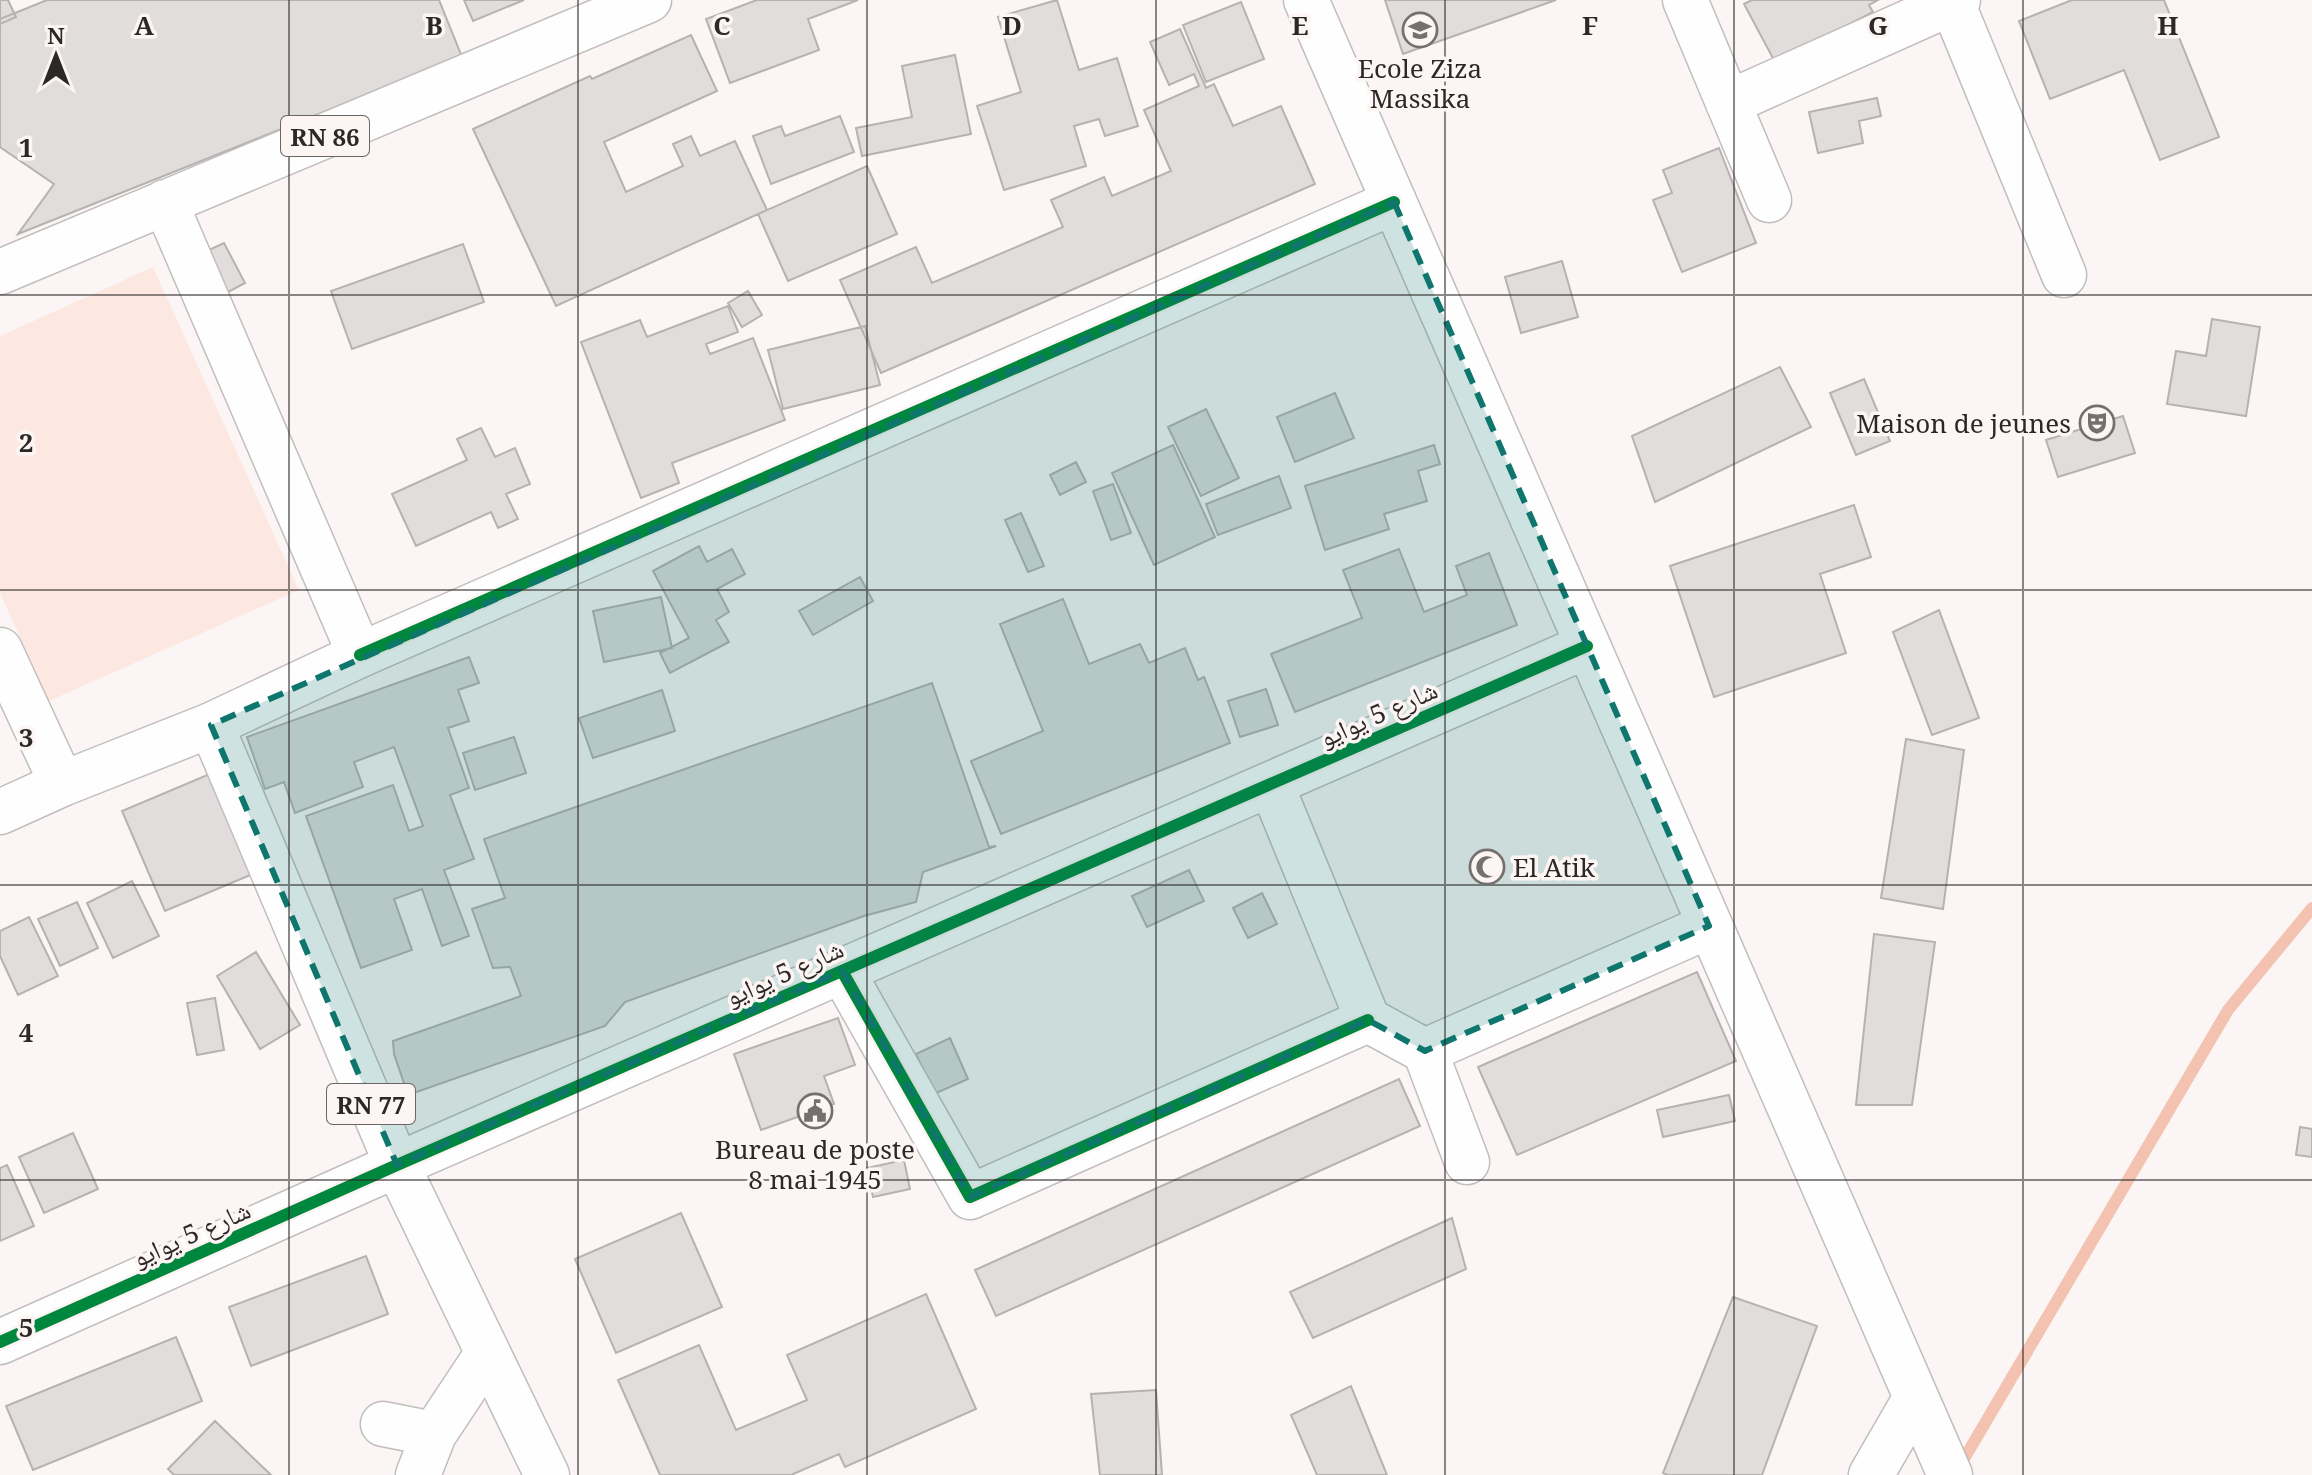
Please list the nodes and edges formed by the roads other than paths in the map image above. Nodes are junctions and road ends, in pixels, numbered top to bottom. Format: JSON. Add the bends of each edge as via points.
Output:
{"nodes":[{"id":1,"x":649,"y":0,"type":"edge"},
{"id":2,"x":1306,"y":0,"type":"edge"},
{"id":3,"x":1685,"y":0,"type":"edge"},
{"id":4,"x":1953,"y":1,"type":"edge"},
{"id":5,"x":1728,"y":103,"type":"junction"},
{"id":6,"x":1769,"y":200,"type":"dead end"},
{"id":7,"x":165,"y":202,"type":"junction"},
{"id":8,"x":1394,"y":202,"type":"junction"},
{"id":9,"x":3,"y":262,"type":"edge"},
{"id":10,"x":2064,"y":275,"type":"dead end"},
{"id":11,"x":1587,"y":646,"type":"junction"},
{"id":12,"x":0,"y":650,"type":"edge"},
{"id":13,"x":360,"y":655,"type":"junction"},
{"id":14,"x":211,"y":725,"type":"junction"},
{"id":15,"x":62,"y":784,"type":"junction"},
{"id":16,"x":1271,"y":784,"type":"junction"},
{"id":17,"x":0,"y":812,"type":"edge"},
{"id":18,"x":1709,"y":926,"type":"junction"},
{"id":19,"x":842,"y":971,"type":"junction"},
{"id":20,"x":1368,"y":1020,"type":"junction"},
{"id":21,"x":1425,"y":1051,"type":"junction"},
{"id":22,"x":1467,"y":1162,"type":"dead end"},
{"id":23,"x":397,"y":1165,"type":"junction"},
{"id":24,"x":0,"y":1342,"type":"edge"},
{"id":25,"x":487,"y":1354,"type":"junction"},
{"id":26,"x":1915,"y":1399,"type":"junction"},
{"id":27,"x":383,"y":1424,"type":"dead end"},
{"id":28,"x":434,"y":1434,"type":"junction"},
{"id":29,"x":418,"y":1475,"type":"edge"},
{"id":30,"x":547,"y":1475,"type":"edge"},
{"id":31,"x":1871,"y":1475,"type":"edge"},
{"id":32,"x":1950,"y":1475,"type":"edge"}],
"edges":[{"from":1,"to":7,"type":"street","number":"RN 86"},
{"from":2,"to":8,"type":"street"},
{"from":3,"to":5,"type":"street"},
{"from":4,"to":5,"type":"street"},
{"from":4,"to":10,"type":"street"},
{"from":5,"to":6,"type":"street"},
{"from":7,"to":9,"type":"street","number":"RN 86"},
{"from":7,"to":13,"type":"street"},
{"from":8,"to":11,"type":"street"},
{"from":8,"to":13,"type":"street"},
{"from":11,"to":16,"type":"street","name":"شارع 5 يوايو"},
{"from":11,"to":18,"type":"street"},
{"from":12,"to":15,"type":"street"},
{"from":13,"to":14,"type":"street"},
{"from":14,"to":15,"type":"street"},
{"from":14,"to":23,"type":"street","number":"RN 77"},
{"from":15,"to":17,"type":"street"},
{"from":16,"to":19,"type":"street","name":"شارع 5 يوايو"},
{"from":16,"to":20,"type":"street"},
{"from":18,"to":21,"type":"street"},
{"from":18,"to":26,"type":"street"},
{"from":19,"to":20,"type":"street","via":[[970,1197]]},
{"from":19,"to":23,"type":"street","name":"شارع 5 يوايو"},
{"from":20,"to":21,"type":"street"},
{"from":21,"to":22,"type":"street"},
{"from":23,"to":24,"type":"street","name":"شارع 5 يوايو"},
{"from":23,"to":25,"type":"street","number":"RN 77"},
{"from":25,"to":28,"type":"street"},
{"from":25,"to":30,"type":"street","number":"RN 77"},
{"from":26,"to":31,"type":"street"},
{"from":26,"to":32,"type":"street"},
{"from":27,"to":28,"type":"street"},
{"from":28,"to":29,"type":"street"}]}
